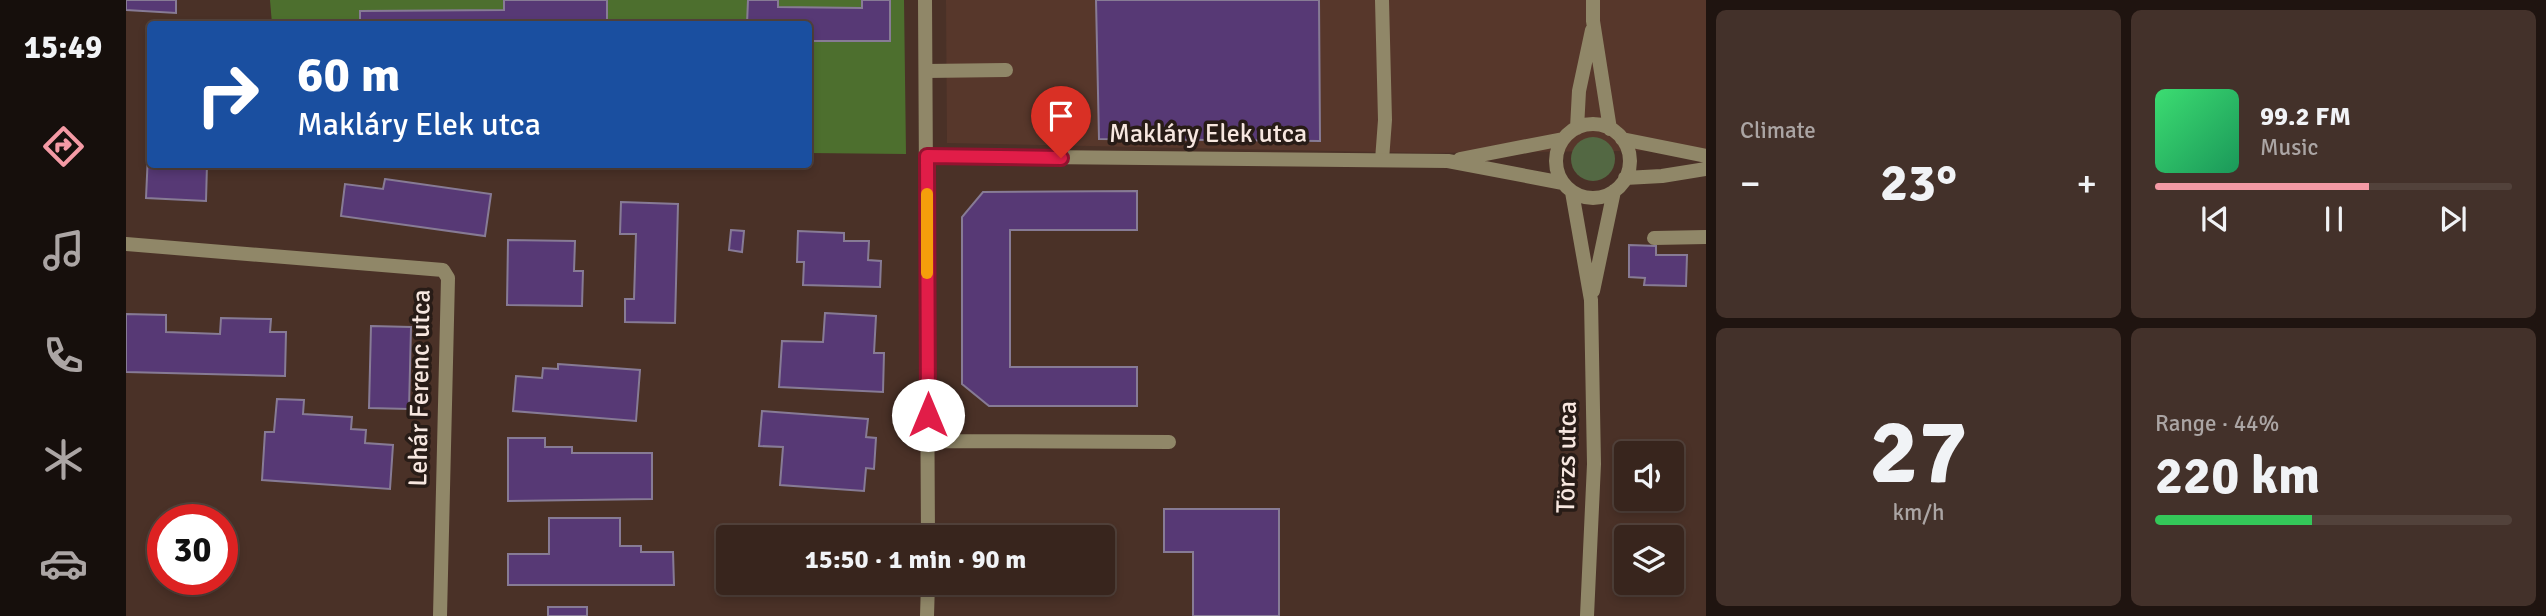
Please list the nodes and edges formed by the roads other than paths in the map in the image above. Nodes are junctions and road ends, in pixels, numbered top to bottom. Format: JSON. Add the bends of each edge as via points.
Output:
{"nodes":[{"id":1,"x":925,"y":0,"type":"edge"},
{"id":2,"x":1382,"y":0,"type":"edge"},
{"id":3,"x":1593,"y":0,"type":"edge"},
{"id":4,"x":1593,"y":21,"type":"junction"},
{"id":5,"x":926,"y":71,"type":"junction"},
{"id":6,"x":1006,"y":71,"type":"dead end"},
{"id":7,"x":1577,"y":128,"type":"junction"},
{"id":8,"x":1610,"y":129,"type":"junction"},
{"id":9,"x":1563,"y":139,"type":"junction"},
{"id":10,"x":1622,"y":139,"type":"junction"},
{"id":11,"x":927,"y":156,"type":"junction"},
{"id":12,"x":1706,"y":156,"type":"edge"},
{"id":13,"x":1382,"y":160,"type":"junction"},
{"id":14,"x":1448,"y":161,"type":"junction"},
{"id":15,"x":1706,"y":169,"type":"edge"},
{"id":16,"x":1625,"y":178,"type":"junction"},
{"id":17,"x":1568,"y":188,"type":"junction"},
{"id":18,"x":1614,"y":191,"type":"junction"},
{"id":19,"x":1706,"y":237,"type":"edge"},
{"id":20,"x":1654,"y":238,"type":"dead end"},
{"id":21,"x":126,"y":244,"type":"edge"},
{"id":22,"x":1591,"y":300,"type":"junction"},
{"id":23,"x":928,"y":441,"type":"junction"},
{"id":24,"x":1169,"y":442,"type":"dead end"},
{"id":25,"x":928,"y":525,"type":"edge"},
{"id":26,"x":928,"y":595,"type":"edge"},
{"id":27,"x":440,"y":616,"type":"edge"},
{"id":28,"x":928,"y":616,"type":"edge"},
{"id":29,"x":1587,"y":616,"type":"edge"}],
"edges":[{"from":1,"to":5,"type":"street"},
{"from":2,"to":13,"type":"street"},
{"from":3,"to":4,"type":"street"},
{"from":4,"to":7,"type":"street"},
{"from":4,"to":8,"type":"street"},
{"from":5,"to":6,"type":"street"},
{"from":5,"to":11,"type":"street"},
{"from":7,"to":8,"type":"street","via":[[1594,125]]},
{"from":7,"to":9,"type":"street"},
{"from":8,"to":10,"type":"street"},
{"from":9,"to":14,"type":"street","name":"Makláry Elek utca"},
{"from":9,"to":17,"type":"street","via":[[1556,156],[1558,175]]},
{"from":10,"to":12,"type":"street"},
{"from":10,"to":16,"type":"street","via":[[1629,162]]},
{"from":11,"to":13,"type":"street","name":"Makláry Elek utca"},
{"from":11,"to":23,"type":"street"},
{"from":13,"to":14,"type":"street","name":"Makláry Elek utca"},
{"from":14,"to":17,"type":"street","name":"Makláry Elek utca"},
{"from":15,"to":16,"type":"street"},
{"from":16,"to":18,"type":"street"},
{"from":17,"to":18,"type":"street","via":[[1580,196],[1598,197]]},
{"from":17,"to":22,"type":"street","name":"Törzs utca"},
{"from":18,"to":22,"type":"street","name":"Törzs utca"},
{"from":19,"to":20,"type":"street"},
{"from":21,"to":27,"type":"street","name":"Lehár Ferenc utca","via":[[443,270],[448,278]]},
{"from":22,"to":29,"type":"street","name":"Törzs utca","via":[[1594,464]]},
{"from":23,"to":24,"type":"street"},
{"from":23,"to":25,"type":"street"},
{"from":26,"to":28,"type":"street"}]}
